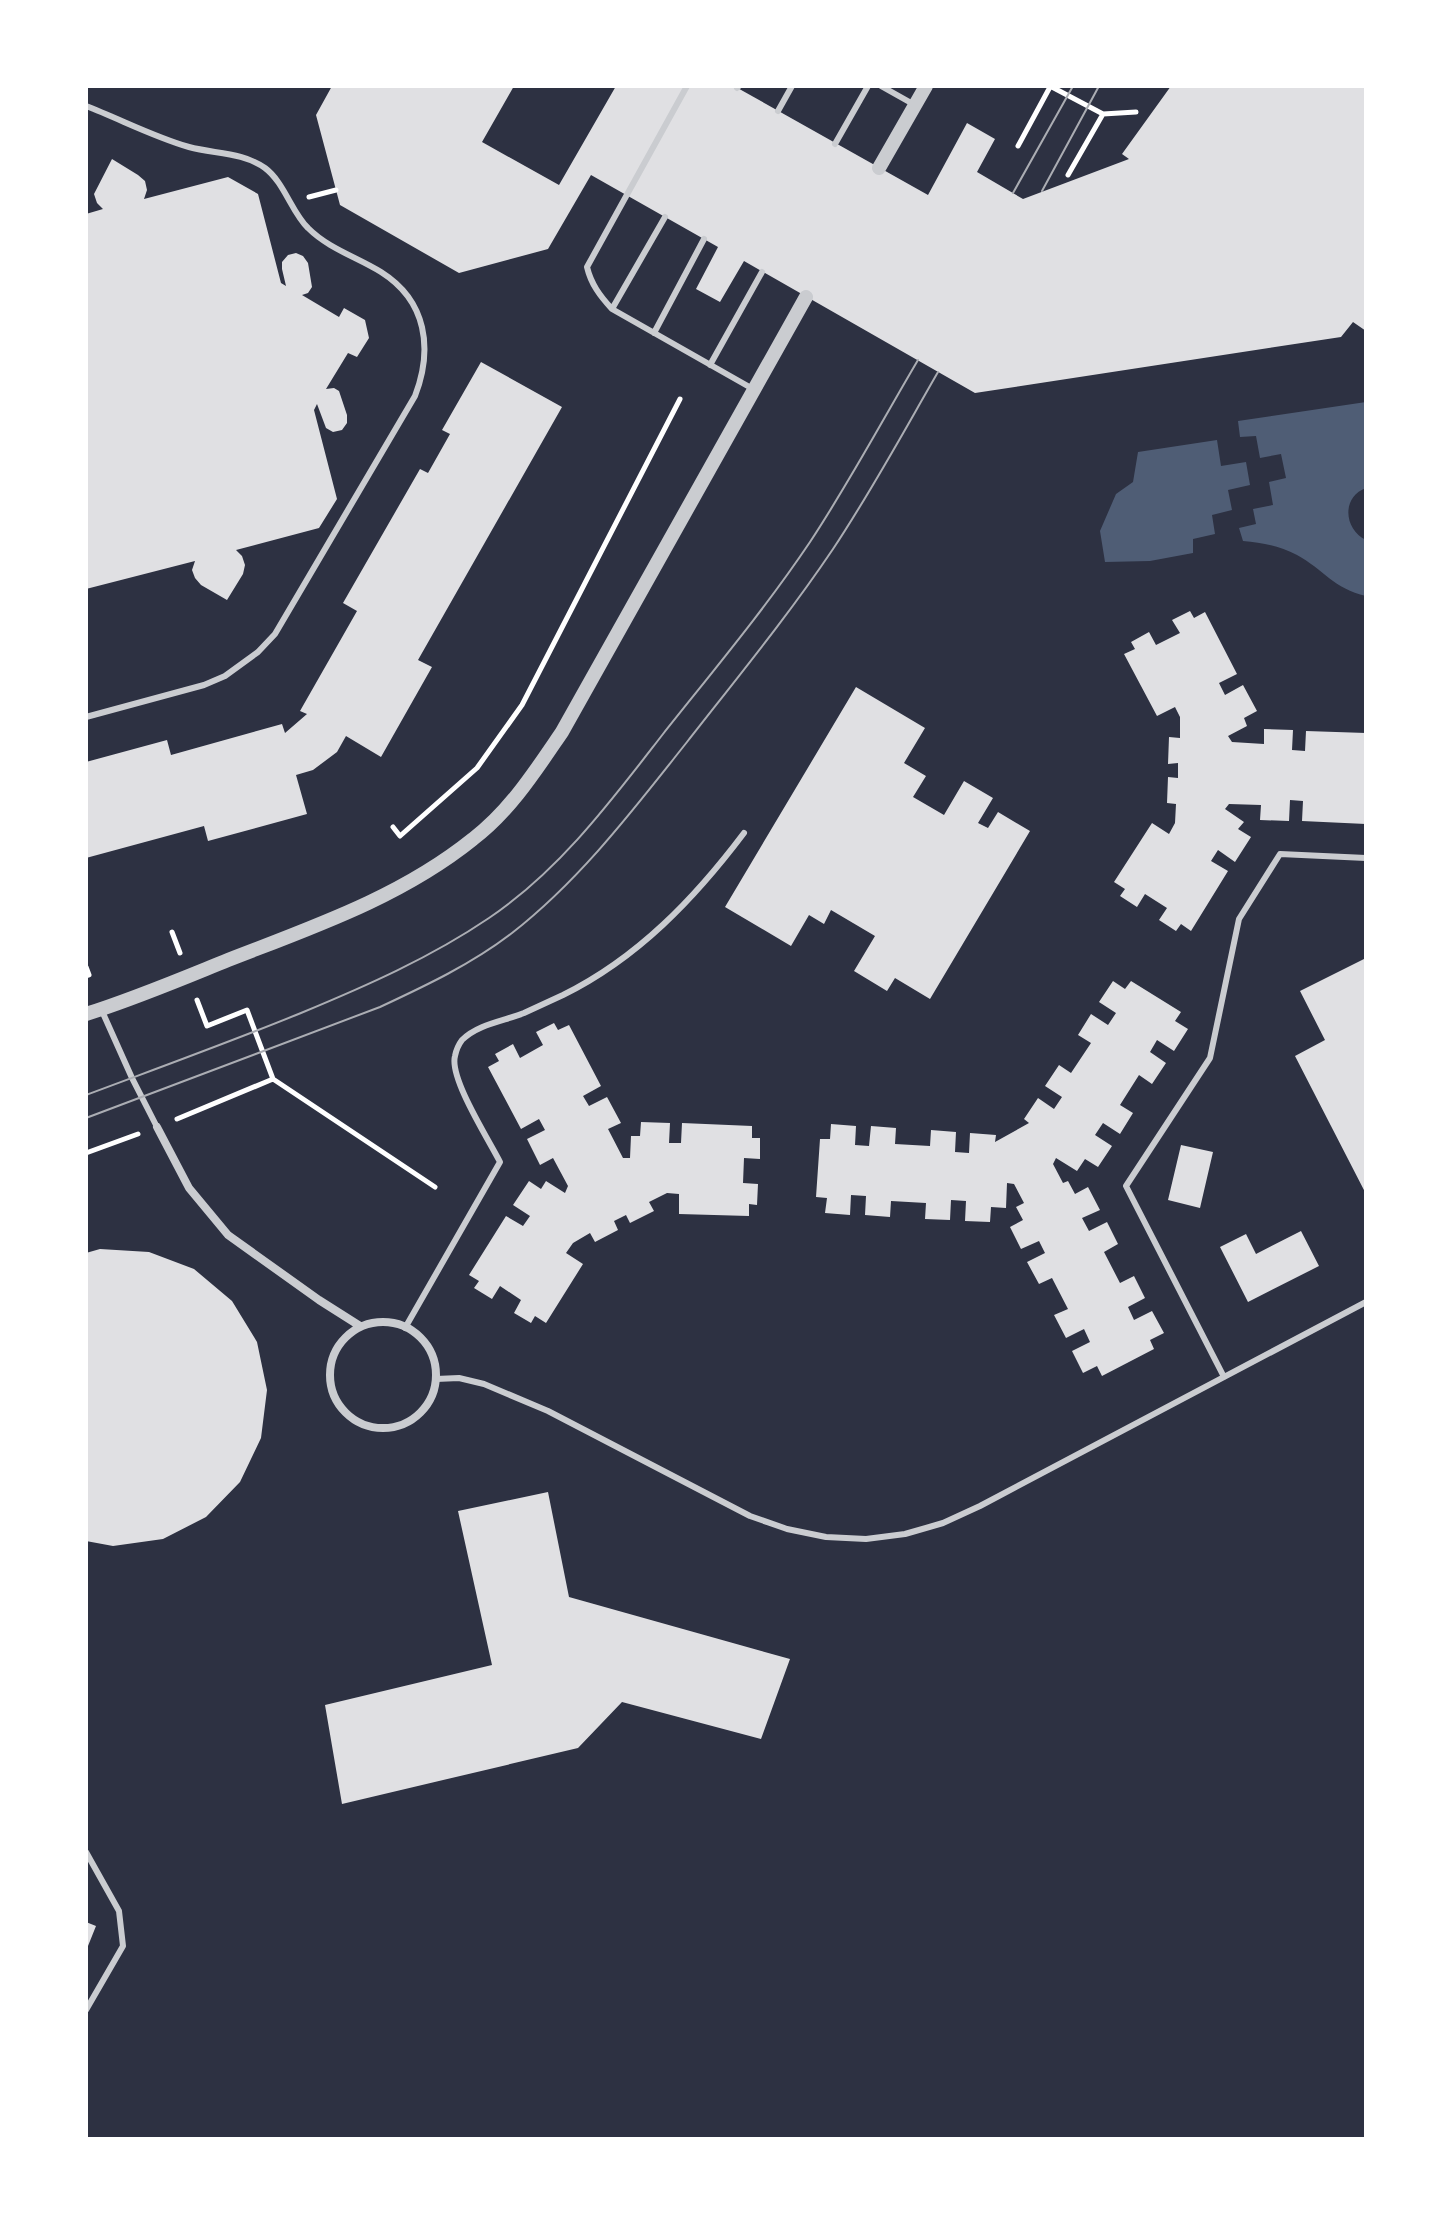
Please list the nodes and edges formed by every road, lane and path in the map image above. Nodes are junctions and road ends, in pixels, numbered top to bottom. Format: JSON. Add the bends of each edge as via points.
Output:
{"nodes":[{"id":1,"x":687,"y":86,"type":"edge"},
{"id":2,"x":792,"y":86,"type":"edge"},
{"id":3,"x":868,"y":86,"type":"edge"},
{"id":4,"x":881,"y":86,"type":"edge"},
{"id":5,"x":926,"y":86,"type":"edge"},
{"id":6,"x":1050,"y":86,"type":"edge"},
{"id":7,"x":915,"y":104,"type":"junction"},
{"id":8,"x":86,"y":106,"type":"edge"},
{"id":9,"x":778,"y":111,"type":"dead end"},
{"id":10,"x":1136,"y":112,"type":"dead end"},
{"id":11,"x":1103,"y":114,"type":"junction"},
{"id":12,"x":835,"y":144,"type":"dead end"},
{"id":13,"x":1018,"y":146,"type":"dead end"},
{"id":14,"x":879,"y":168,"type":"dead end"},
{"id":15,"x":1068,"y":175,"type":"dead end"},
{"id":16,"x":665,"y":217,"type":"dead end"},
{"id":17,"x":704,"y":239,"type":"dead end"},
{"id":18,"x":762,"y":272,"type":"dead end"},
{"id":19,"x":806,"y":297,"type":"dead end"},
{"id":20,"x":612,"y":309,"type":"junction"},
{"id":21,"x":654,"y":333,"type":"junction"},
{"id":22,"x":710,"y":365,"type":"junction"},
{"id":23,"x":753,"y":389,"type":"junction"},
{"id":24,"x":680,"y":399,"type":"dead end"},
{"id":25,"x":86,"y":717,"type":"edge"},
{"id":26,"x":393,"y":827,"type":"dead end"},
{"id":27,"x":744,"y":833,"type":"dead end"},
{"id":28,"x":1366,"y":858,"type":"edge"},
{"id":29,"x":86,"y":967,"type":"edge"},
{"id":30,"x":88,"y":976,"type":"edge"},
{"id":31,"x":188,"y":976,"type":"junction"},
{"id":32,"x":101,"y":1009,"type":"junction"},
{"id":33,"x":86,"y":1014,"type":"edge"},
{"id":34,"x":273,"y":1079,"type":"junction"},
{"id":35,"x":157,"y":1127,"type":"junction"},
{"id":36,"x":86,"y":1153,"type":"edge"},
{"id":37,"x":435,"y":1187,"type":"dead end"},
{"id":38,"x":1366,"y":1302,"type":"edge"},
{"id":39,"x":360,"y":1326,"type":"junction"},
{"id":40,"x":405,"y":1328,"type":"junction"},
{"id":41,"x":1224,"y":1377,"type":"junction"},
{"id":42,"x":436,"y":1379,"type":"junction"},
{"id":43,"x":86,"y":1852,"type":"edge"},
{"id":44,"x":86,"y":2010,"type":"edge"}],
"edges":[{"from":1,"to":20,"type":"lane","via":[[587,267],[590,280]]},
{"from":2,"to":9,"type":"lane"},
{"from":3,"to":12,"type":"lane"},
{"from":4,"to":7,"type":"lane"},
{"from":5,"to":7,"type":"street"},
{"from":6,"to":11,"type":"path"},
{"from":6,"to":13,"type":"path"},
{"from":7,"to":14,"type":"street"},
{"from":8,"to":25,"type":"lane","via":[[190,147],[234,154],[266,169],[306,226],[332,247],[381,272],[409,298],[424,333],[426,354],[415,396],[275,634],[225,676]]},
{"from":10,"to":11,"type":"path"},
{"from":11,"to":15,"type":"path"},
{"from":16,"to":20,"type":"lane"},
{"from":17,"to":21,"type":"lane"},
{"from":18,"to":22,"type":"lane"},
{"from":19,"to":23,"type":"street"},
{"from":20,"to":21,"type":"lane"},
{"from":21,"to":22,"type":"lane"},
{"from":22,"to":23,"type":"lane"},
{"from":23,"to":31,"type":"street","via":[[562,732],[504,810],[474,839],[398,888]]},
{"from":24,"to":26,"type":"path","via":[[522,705],[477,768],[400,836]]},
{"from":27,"to":40,"type":"lane","via":[[683,907],[637,947],[567,993],[477,1029],[461,1041],[453,1060],[457,1079],[500,1162]]},
{"from":28,"to":41,"type":"lane","via":[[1280,854],[1239,919],[1210,1058],[1126,1186]]},
{"from":29,"to":30,"type":"path"},
{"from":31,"to":32,"type":"street"},
{"from":31,"to":34,"type":"path","via":[[207,1026],[247,1010]]},
{"from":32,"to":33,"type":"street"},
{"from":32,"to":35,"type":"lane"},
{"from":34,"to":35,"type":"path"},
{"from":34,"to":37,"type":"path"},
{"from":35,"to":36,"type":"path"},
{"from":35,"to":39,"type":"street","via":[[189,1188],[228,1235]]},
{"from":38,"to":41,"type":"lane"},
{"from":39,"to":40,"type":"street","via":[[378,1322]]},
{"from":39,"to":42,"type":"street","via":[[334,1352],[329,1370],[334,1397],[351,1419],[367,1427],[404,1425],[432,1398]]},
{"from":40,"to":42,"type":"street","via":[[427,1344]]},
{"from":41,"to":42,"type":"lane","via":[[943,1523],[866,1539],[826,1537],[750,1516],[548,1411],[484,1384]]},
{"from":43,"to":44,"type":"lane","via":[[119,1911],[123,1946]]}]}
